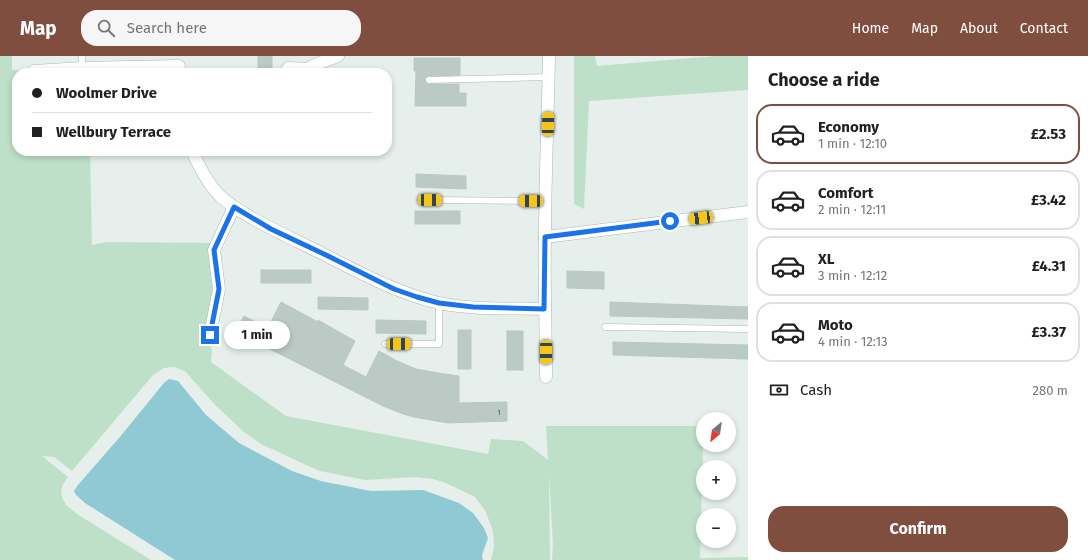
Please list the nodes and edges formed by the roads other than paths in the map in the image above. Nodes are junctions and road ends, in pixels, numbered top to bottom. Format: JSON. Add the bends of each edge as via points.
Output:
{"nodes":[{"id":1,"x":338,"y":56,"type":"edge"},
{"id":2,"x":549,"y":56,"type":"edge"},
{"id":3,"x":82,"y":62,"type":"edge"},
{"id":4,"x":179,"y":65,"type":"edge"},
{"id":5,"x":312,"y":66,"type":"joint"},
{"id":6,"x":50,"y":68,"type":"edge"},
{"id":7,"x":285,"y":68,"type":"edge"},
{"id":8,"x":549,"y":77,"type":"junction"},
{"id":9,"x":429,"y":80,"type":"dead end"},
{"id":10,"x":194,"y":156,"type":"edge"},
{"id":11,"x":430,"y":200,"type":"dead end"},
{"id":12,"x":546,"y":201,"type":"junction"},
{"id":13,"x":234,"y":207,"type":"junction"},
{"id":14,"x":748,"y":212,"type":"edge"},
{"id":15,"x":545,"y":237,"type":"junction"},
{"id":16,"x":439,"y":303,"type":"junction"},
{"id":17,"x":544,"y":309,"type":"junction"},
{"id":18,"x":605,"y":327,"type":"dead end"},
{"id":19,"x":748,"y":329,"type":"edge"},
{"id":20,"x":210,"y":335,"type":"dead end"},
{"id":21,"x":385,"y":344,"type":"dead end"},
{"id":22,"x":546,"y":377,"type":"dead end"}],
"edges":[{"from":1,"to":5,"type":"street"},
{"from":2,"to":8,"type":"street"},
{"from":3,"to":4,"type":"street"},
{"from":3,"to":6,"type":"street"},
{"from":5,"to":7,"type":"lane","via":[[287,65]]},
{"from":8,"to":9,"type":"lane"},
{"from":8,"to":12,"type":"street"},
{"from":10,"to":13,"type":"street","via":[[209,183]]},
{"from":11,"to":12,"type":"lane"},
{"from":12,"to":15,"type":"street"},
{"from":13,"to":16,"type":"street","via":[[271,229],[394,289]]},
{"from":13,"to":20,"type":"street","via":[[214,250],[219,289]]},
{"from":14,"to":15,"type":"street"},
{"from":15,"to":17,"type":"street"},
{"from":16,"to":17,"type":"street","via":[[473,307]]},
{"from":16,"to":21,"type":"lane","via":[[439,344]]},
{"from":17,"to":22,"type":"street"},
{"from":18,"to":19,"type":"lane"}]}
